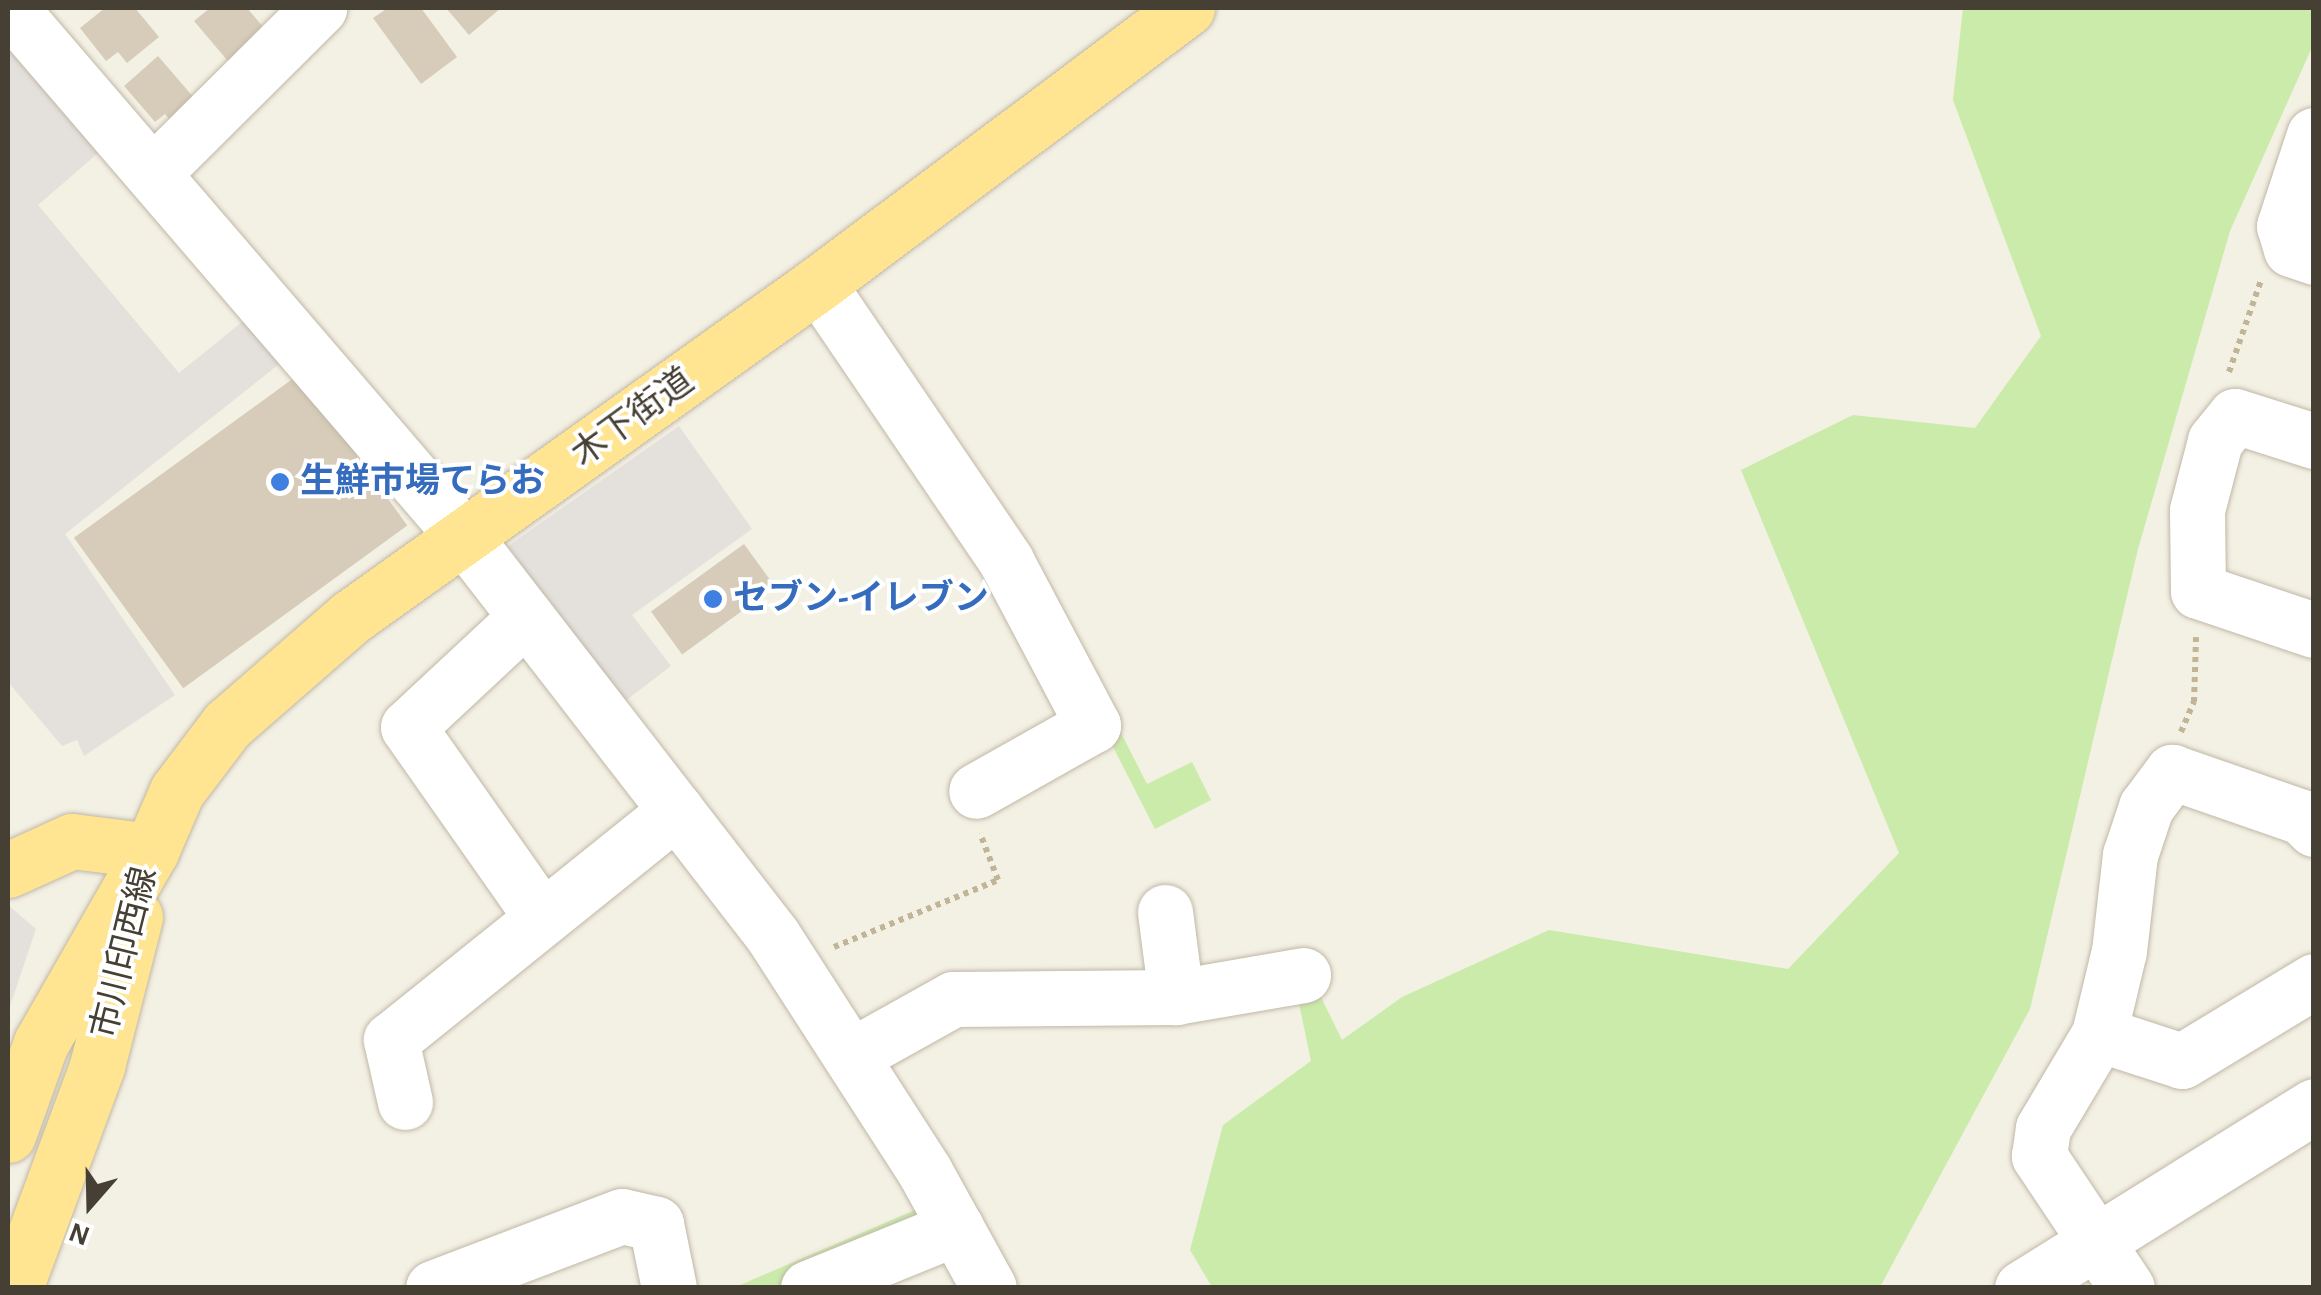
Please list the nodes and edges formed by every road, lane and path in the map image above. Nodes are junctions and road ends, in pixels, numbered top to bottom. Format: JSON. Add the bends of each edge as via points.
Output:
{"nodes":[{"id":1,"x":10,"y":8,"type":"edge"},
{"id":2,"x":319,"y":8,"type":"edge"},
{"id":3,"x":1187,"y":8,"type":"edge"},
{"id":4,"x":2314,"y":135,"type":"edge"},
{"id":5,"x":154,"y":172,"type":"junction"},
{"id":6,"x":2302,"y":253,"type":"edge"},
{"id":7,"x":818,"y":284,"type":"junction"},
{"id":8,"x":2236,"y":416,"type":"junction"},
{"id":9,"x":2314,"y":441,"type":"edge"},
{"id":10,"x":465,"y":538,"type":"junction"},
{"id":11,"x":2198,"y":591,"type":"junction"},
{"id":12,"x":526,"y":618,"type":"junction"},
{"id":13,"x":2314,"y":630,"type":"edge"},
{"id":14,"x":2172,"y":772,"type":"junction"},
{"id":15,"x":976,"y":791,"type":"joint"},
{"id":16,"x":676,"y":811,"type":"junction"},
{"id":17,"x":2314,"y":829,"type":"edge"},
{"id":18,"x":152,"y":851,"type":"junction"},
{"id":19,"x":8,"y":870,"type":"edge"},
{"id":20,"x":1165,"y":912,"type":"dead end"},
{"id":21,"x":542,"y":918,"type":"junction"},
{"id":22,"x":791,"y":964,"type":"junction"},
{"id":23,"x":1302,"y":975,"type":"dead end"},
{"id":24,"x":2314,"y":981,"type":"edge"},
{"id":25,"x":1176,"y":996,"type":"junction"},
{"id":26,"x":2099,"y":1034,"type":"junction"},
{"id":27,"x":851,"y":1056,"type":"junction"},
{"id":28,"x":406,"y":1102,"type":"dead end"},
{"id":29,"x":2314,"y":1106,"type":"edge"},
{"id":30,"x":8,"y":1135,"type":"edge"},
{"id":31,"x":956,"y":1228,"type":"junction"},
{"id":32,"x":2098,"y":1242,"type":"junction"},
{"id":33,"x":15,"y":1288,"type":"edge"},
{"id":34,"x":434,"y":1288,"type":"edge"},
{"id":35,"x":669,"y":1288,"type":"edge"},
{"id":36,"x":808,"y":1288,"type":"edge"},
{"id":37,"x":989,"y":1288,"type":"edge"},
{"id":38,"x":2022,"y":1288,"type":"edge"},
{"id":39,"x":2127,"y":1288,"type":"edge"}],
"edges":[{"from":1,"to":5,"type":"street"},
{"from":2,"to":5,"type":"street"},
{"from":3,"to":7,"type":"main road","name":"木下街道"},
{"from":4,"to":6,"type":"street","via":[[2284,226]]},
{"from":5,"to":10,"type":"street"},
{"from":6,"to":8,"type":"path","via":[[2267,262],[2221,394]]},
{"from":7,"to":10,"type":"main road","name":"木下街道"},
{"from":7,"to":15,"type":"street","via":[[1006,561],[1093,725]]},
{"from":8,"to":9,"type":"street"},
{"from":8,"to":11,"type":"street","via":[[2215,440],[2197,510]]},
{"from":10,"to":12,"type":"street"},
{"from":10,"to":18,"type":"main road","name":"木下街道","via":[[351,617],[227,725],[199,754]]},
{"from":11,"to":13,"type":"street"},
{"from":11,"to":14,"type":"path","via":[[2194,702]]},
{"from":12,"to":16,"type":"street"},
{"from":12,"to":21,"type":"street","via":[[408,727]]},
{"from":14,"to":17,"type":"street","via":[[2302,817]]},
{"from":14,"to":26,"type":"street","via":[[2146,808],[2130,854],[2119,951]]},
{"from":15,"to":22,"type":"path","via":[[974,817],[998,880]]},
{"from":16,"to":21,"type":"street"},
{"from":16,"to":22,"type":"street"},
{"from":18,"to":19,"type":"main road","via":[[72,841]]},
{"from":18,"to":30,"type":"main road","name":"市川印西線","via":[[41,1043]]},
{"from":18,"to":33,"type":"main road","name":"市川印西線","via":[[97,1066]]},
{"from":20,"to":25,"type":"street"},
{"from":21,"to":28,"type":"street","via":[[391,1040]]},
{"from":22,"to":27,"type":"street"},
{"from":23,"to":25,"type":"street"},
{"from":24,"to":26,"type":"street","via":[[2182,1061]]},
{"from":25,"to":27,"type":"street","via":[[954,999]]},
{"from":26,"to":32,"type":"street","via":[[2043,1128],[2039,1156]]},
{"from":27,"to":31,"type":"street"},
{"from":29,"to":32,"type":"street"},
{"from":31,"to":36,"type":"street"},
{"from":31,"to":37,"type":"street"},
{"from":32,"to":38,"type":"street"},
{"from":32,"to":39,"type":"street"},
{"from":34,"to":35,"type":"street","via":[[622,1216],[656,1224]]}]}
